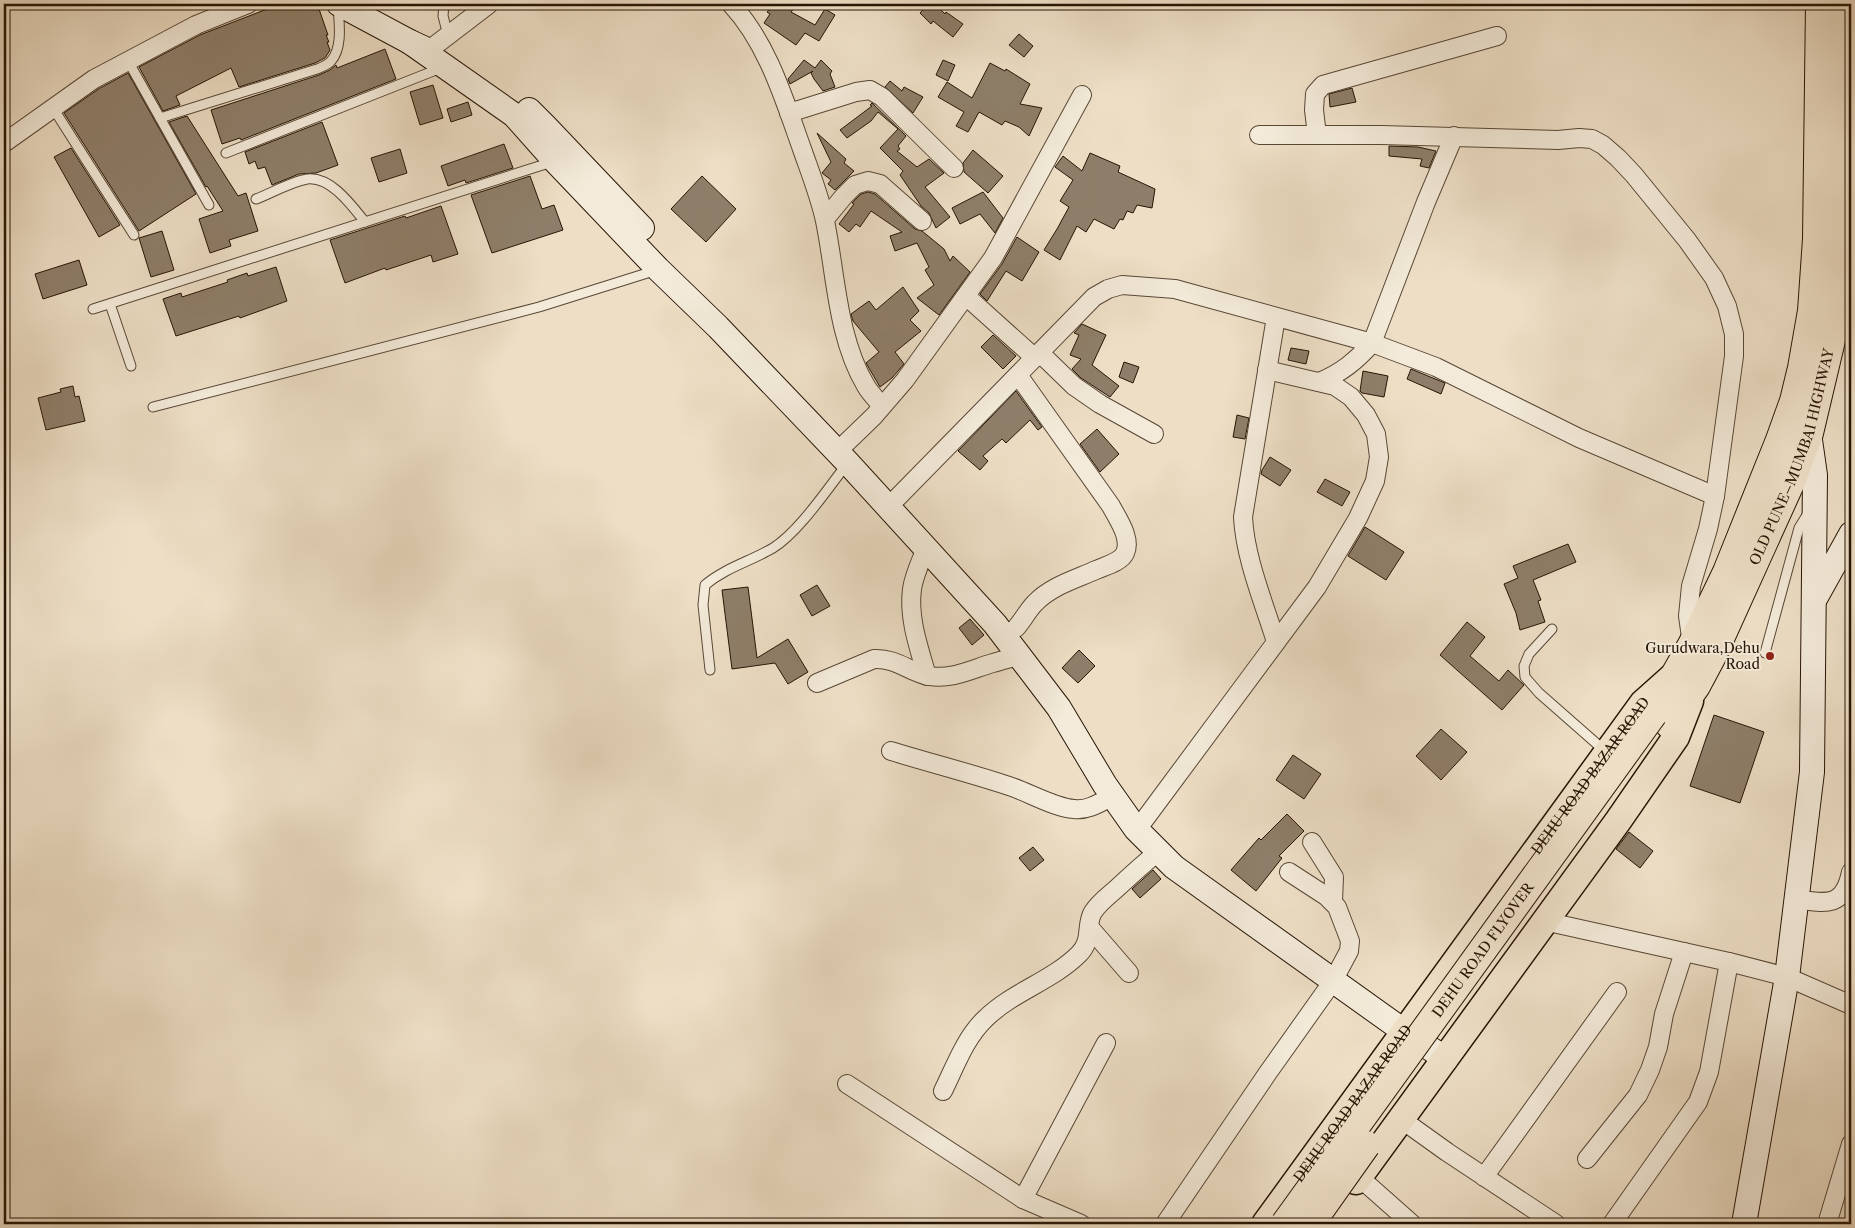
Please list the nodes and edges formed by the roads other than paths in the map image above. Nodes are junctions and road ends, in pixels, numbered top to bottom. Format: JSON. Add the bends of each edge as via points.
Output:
{"nodes":[{"id":1,"x":248,"y":4,"type":"edge"},
{"id":2,"x":338,"y":4,"type":"edge"},
{"id":3,"x":444,"y":4,"type":"edge"},
{"id":4,"x":489,"y":4,"type":"edge"},
{"id":5,"x":731,"y":4,"type":"edge"},
{"id":6,"x":1820,"y":4,"type":"edge"},
{"id":7,"x":1844,"y":4,"type":"edge"},
{"id":8,"x":448,"y":35,"type":"junction"},
{"id":9,"x":1497,"y":36,"type":"dead end"},
{"id":10,"x":427,"y":53,"type":"junction"},
{"id":11,"x":128,"y":61,"type":"junction"},
{"id":12,"x":1082,"y":95,"type":"dead end"},
{"id":13,"x":53,"y":108,"type":"junction"},
{"id":14,"x":789,"y":113,"type":"junction"},
{"id":15,"x":160,"y":118,"type":"junction"},
{"id":16,"x":1259,"y":135,"type":"dead end"},
{"id":17,"x":1317,"y":135,"type":"junction"},
{"id":18,"x":1454,"y":136,"type":"junction"},
{"id":19,"x":4,"y":143,"type":"edge"},
{"id":20,"x":226,"y":153,"type":"dead end"},
{"id":21,"x":555,"y":161,"type":"junction"},
{"id":22,"x":954,"y":168,"type":"dead end"},
{"id":23,"x":256,"y":199,"type":"dead end"},
{"id":24,"x":208,"y":204,"type":"dead end"},
{"id":25,"x":825,"y":219,"type":"junction"},
{"id":26,"x":922,"y":221,"type":"dead end"},
{"id":27,"x":365,"y":222,"type":"junction"},
{"id":28,"x":134,"y":235,"type":"dead end"},
{"id":29,"x":658,"y":269,"type":"junction"},
{"id":30,"x":966,"y":296,"type":"junction"},
{"id":31,"x":110,"y":304,"type":"junction"},
{"id":32,"x":93,"y":309,"type":"dead end"},
{"id":33,"x":708,"y":309,"type":"junction"},
{"id":34,"x":1276,"y":317,"type":"junction"},
{"id":35,"x":1372,"y":343,"type":"junction"},
{"id":36,"x":1038,"y":355,"type":"junction"},
{"id":37,"x":131,"y":366,"type":"dead end"},
{"id":38,"x":1267,"y":370,"type":"junction"},
{"id":39,"x":1018,"y":375,"type":"junction"},
{"id":40,"x":1319,"y":382,"type":"junction"},
{"id":41,"x":882,"y":406,"type":"junction"},
{"id":42,"x":153,"y":407,"type":"dead end"},
{"id":43,"x":1809,"y":433,"type":"junction"},
{"id":44,"x":1154,"y":434,"type":"dead end"},
{"id":45,"x":846,"y":454,"type":"junction"},
{"id":46,"x":1715,"y":496,"type":"junction"},
{"id":47,"x":897,"y":498,"type":"junction"},
{"id":48,"x":1814,"y":507,"type":"junction"},
{"id":49,"x":1851,"y":534,"type":"edge"},
{"id":50,"x":926,"y":548,"type":"junction"},
{"id":51,"x":1814,"y":601,"type":"junction"},
{"id":52,"x":1016,"y":628,"type":"junction"},
{"id":53,"x":1552,"y":629,"type":"dead end"},
{"id":54,"x":1276,"y":642,"type":"junction"},
{"id":55,"x":1692,"y":645,"type":"junction"},
{"id":56,"x":1765,"y":653,"type":"dead end"},
{"id":57,"x":1019,"y":656,"type":"junction"},
{"id":58,"x":710,"y":670,"type":"dead end"},
{"id":59,"x":927,"y":676,"type":"junction"},
{"id":60,"x":1686,"y":680,"type":"junction"},
{"id":61,"x":818,"y":682,"type":"dead end"},
{"id":62,"x":1661,"y":719,"type":"junction"},
{"id":63,"x":891,"y":751,"type":"dead end"},
{"id":64,"x":1607,"y":752,"type":"junction"},
{"id":65,"x":1113,"y":796,"type":"junction"},
{"id":66,"x":1142,"y":823,"type":"junction"},
{"id":67,"x":1312,"y":842,"type":"dead end"},
{"id":68,"x":1166,"y":859,"type":"junction"},
{"id":69,"x":1288,"y":872,"type":"dead end"},
{"id":70,"x":1851,"y":872,"type":"edge"},
{"id":71,"x":1797,"y":899,"type":"junction"},
{"id":72,"x":1333,"y":902,"type":"junction"},
{"id":73,"x":1544,"y":921,"type":"junction"},
{"id":74,"x":1090,"y":928,"type":"junction"},
{"id":75,"x":1684,"y":952,"type":"junction"},
{"id":76,"x":1729,"y":962,"type":"junction"},
{"id":77,"x":1129,"y":973,"type":"dead end"},
{"id":78,"x":1787,"y":977,"type":"junction"},
{"id":79,"x":1333,"y":980,"type":"junction"},
{"id":80,"x":1617,"y":992,"type":"dead end"},
{"id":81,"x":1851,"y":1005,"type":"edge"},
{"id":82,"x":1405,"y":1032,"type":"junction"},
{"id":83,"x":1106,"y":1043,"type":"dead end"},
{"id":84,"x":1446,"y":1059,"type":"junction"},
{"id":85,"x":847,"y":1084,"type":"dead end"},
{"id":86,"x":943,"y":1091,"type":"dead end"},
{"id":87,"x":1402,"y":1119,"type":"junction"},
{"id":88,"x":1851,"y":1144,"type":"edge"},
{"id":89,"x":1588,"y":1159,"type":"dead end"},
{"id":90,"x":1359,"y":1177,"type":"junction"},
{"id":91,"x":1484,"y":1177,"type":"junction"},
{"id":92,"x":1023,"y":1199,"type":"junction"},
{"id":93,"x":1081,"y":1224,"type":"edge"},
{"id":94,"x":1165,"y":1224,"type":"edge"},
{"id":95,"x":1265,"y":1224,"type":"edge"},
{"id":96,"x":1286,"y":1224,"type":"edge"},
{"id":97,"x":1310,"y":1224,"type":"edge"},
{"id":98,"x":1324,"y":1224,"type":"edge"},
{"id":99,"x":1412,"y":1224,"type":"edge"},
{"id":100,"x":1556,"y":1224,"type":"edge"},
{"id":101,"x":1612,"y":1224,"type":"edge"},
{"id":102,"x":1744,"y":1224,"type":"edge"},
{"id":103,"x":1827,"y":1224,"type":"edge"}],
"edges":[{"from":1,"to":11,"type":"street","via":[[196,25]]},
{"from":2,"to":10,"type":"street"},
{"from":2,"to":15,"type":"lane","via":[[338,42],[331,62]]},
{"from":3,"to":8,"type":"lane","via":[[443,16]]},
{"from":4,"to":8,"type":"street"},
{"from":5,"to":14,"type":"street","via":[[757,40]]},
{"from":6,"to":55,"type":"highway","name":"OLD PUNE–MUMBAI HIGHWAY","via":[[1817,239],[1812,310],[1802,368],[1780,440],[1728,572]]},
{"from":7,"to":43,"type":"highway","name":"OLD PUNE–MUMBAI HIGHWAY","via":[[1838,285],[1832,340]]},
{"from":8,"to":10,"type":"street"},
{"from":9,"to":17,"type":"street","via":[[1323,85],[1315,94]]},
{"from":10,"to":20,"type":"lane"},
{"from":10,"to":21,"type":"street","via":[[514,115]]},
{"from":10,"to":33,"type":"street","via":[[465,63],[516,98],[546,126]]},
{"from":11,"to":13,"type":"street","via":[[94,79]]},
{"from":11,"to":15,"type":"lane"},
{"from":12,"to":30,"type":"street","via":[[993,258]]},
{"from":13,"to":19,"type":"street"},
{"from":13,"to":28,"type":"lane"},
{"from":14,"to":22,"type":"street","via":[[870,90],[882,97]]},
{"from":14,"to":25,"type":"street"},
{"from":15,"to":24,"type":"lane"},
{"from":16,"to":17,"type":"street"},
{"from":17,"to":18,"type":"street"},
{"from":18,"to":35,"type":"street"},
{"from":18,"to":46,"type":"street","via":[[1592,139],[1618,158],[1687,240],[1714,278],[1728,306],[1734,334],[1734,356]]},
{"from":21,"to":27,"type":"lane"},
{"from":21,"to":29,"type":"street"},
{"from":23,"to":27,"type":"lane","via":[[302,181],[320,180],[331,186]]},
{"from":25,"to":26,"type":"street","via":[[855,185],[868,181],[880,184]]},
{"from":25,"to":41,"type":"street","via":[[838,304],[852,352],[866,387]]},
{"from":27,"to":31,"type":"lane"},
{"from":29,"to":33,"type":"street"},
{"from":29,"to":42,"type":"lane","via":[[539,307]]},
{"from":30,"to":36,"type":"street"},
{"from":30,"to":41,"type":"street"},
{"from":31,"to":32,"type":"lane"},
{"from":31,"to":37,"type":"lane"},
{"from":33,"to":45,"type":"street"},
{"from":34,"to":35,"type":"street"},
{"from":34,"to":36,"type":"street","via":[[1175,289],[1122,285],[1094,297]]},
{"from":34,"to":38,"type":"street"},
{"from":35,"to":40,"type":"street","via":[[1336,375]]},
{"from":35,"to":46,"type":"street","via":[[1436,367],[1579,438]]},
{"from":36,"to":39,"type":"street"},
{"from":36,"to":44,"type":"street","via":[[1100,404]]},
{"from":38,"to":40,"type":"street"},
{"from":38,"to":54,"type":"street","via":[[1243,517],[1249,556]]},
{"from":39,"to":47,"type":"street"},
{"from":39,"to":52,"type":"street","via":[[1111,506],[1126,543],[1125,553],[1117,561],[1043,596]]},
{"from":40,"to":54,"type":"street","via":[[1336,386],[1352,397],[1376,434],[1379,457],[1375,480],[1358,518],[1317,587]]},
{"from":41,"to":45,"type":"street"},
{"from":43,"to":48,"type":"street"},
{"from":43,"to":60,"type":"highway","name":"OLD PUNE–MUMBAI HIGHWAY","via":[[1712,656]]},
{"from":45,"to":47,"type":"street"},
{"from":45,"to":50,"type":"street"},
{"from":45,"to":58,"type":"lane","via":[[791,533],[774,547],[705,585],[703,605]]},
{"from":46,"to":55,"type":"street","via":[[1691,586],[1688,616]]},
{"from":47,"to":52,"type":"street","via":[[983,586]]},
{"from":48,"to":51,"type":"street"},
{"from":48,"to":56,"type":"lane","via":[[1799,528]]},
{"from":49,"to":51,"type":"street"},
{"from":50,"to":57,"type":"street","via":[[995,624]]},
{"from":50,"to":59,"type":"street","via":[[912,589],[912,612]]},
{"from":51,"to":71,"type":"street","via":[[1812,772]]},
{"from":52,"to":66,"type":"street","via":[[1052,677]]},
{"from":53,"to":64,"type":"lane","via":[[1530,654],[1524,666],[1525,677]]},
{"from":54,"to":66,"type":"street"},
{"from":55,"to":60,"type":"highway","name":"OLD PUNE–MUMBAI HIGHWAY"},
{"from":57,"to":59,"type":"street","via":[[954,676]]},
{"from":57,"to":65,"type":"street","via":[[1059,708]]},
{"from":59,"to":61,"type":"street","via":[[884,658]]},
{"from":60,"to":62,"type":"highway","name":"DEHU ROAD FLYOVER"},
{"from":60,"to":64,"type":"main road","name":"DEHU ROAD BAZAR ROAD","via":[[1643,703]]},
{"from":60,"to":73,"type":"main road","via":[[1676,737]]},
{"from":62,"to":96,"type":"highway","name":"DEHU ROAD FLYOVER","bridge":true},
{"from":62,"to":97,"type":"highway","name":"DEHU ROAD FLYOVER","bridge":true},
{"from":63,"to":65,"type":"street","via":[[987,778],[1075,810],[1089,808]]},
{"from":64,"to":82,"type":"main road","name":"DEHU ROAD BAZAR ROAD"},
{"from":65,"to":68,"type":"street","via":[[1136,829]]},
{"from":66,"to":68,"type":"street"},
{"from":67,"to":72,"type":"street","via":[[1334,877]]},
{"from":68,"to":74,"type":"street","via":[[1103,901],[1093,912]]},
{"from":68,"to":79,"type":"street"},
{"from":69,"to":72,"type":"street"},
{"from":70,"to":71,"type":"street","via":[[1842,897],[1830,903]]},
{"from":71,"to":78,"type":"street"},
{"from":72,"to":79,"type":"street","via":[[1341,915],[1350,951]]},
{"from":73,"to":75,"type":"street"},
{"from":73,"to":84,"type":"main road"},
{"from":74,"to":77,"type":"street"},
{"from":74,"to":86,"type":"street","via":[[1081,952],[1064,968],[986,1018],[974,1031]]},
{"from":75,"to":76,"type":"street"},
{"from":75,"to":89,"type":"street","via":[[1650,1070],[1638,1095]]},
{"from":76,"to":78,"type":"street"},
{"from":76,"to":101,"type":"street","via":[[1709,1072],[1698,1102]]},
{"from":78,"to":81,"type":"street"},
{"from":78,"to":102,"type":"street"},
{"from":79,"to":82,"type":"street"},
{"from":79,"to":94,"type":"street"},
{"from":80,"to":91,"type":"street"},
{"from":82,"to":84,"type":"street"},
{"from":82,"to":95,"type":"main road","name":"DEHU ROAD BAZAR ROAD"},
{"from":83,"to":92,"type":"street"},
{"from":84,"to":87,"type":"main road"},
{"from":85,"to":92,"type":"street"},
{"from":87,"to":90,"type":"main road"},
{"from":87,"to":91,"type":"street"},
{"from":88,"to":103,"type":"street"},
{"from":90,"to":98,"type":"main road"},
{"from":90,"to":99,"type":"street"},
{"from":91,"to":100,"type":"street"},
{"from":92,"to":93,"type":"street"}]}
